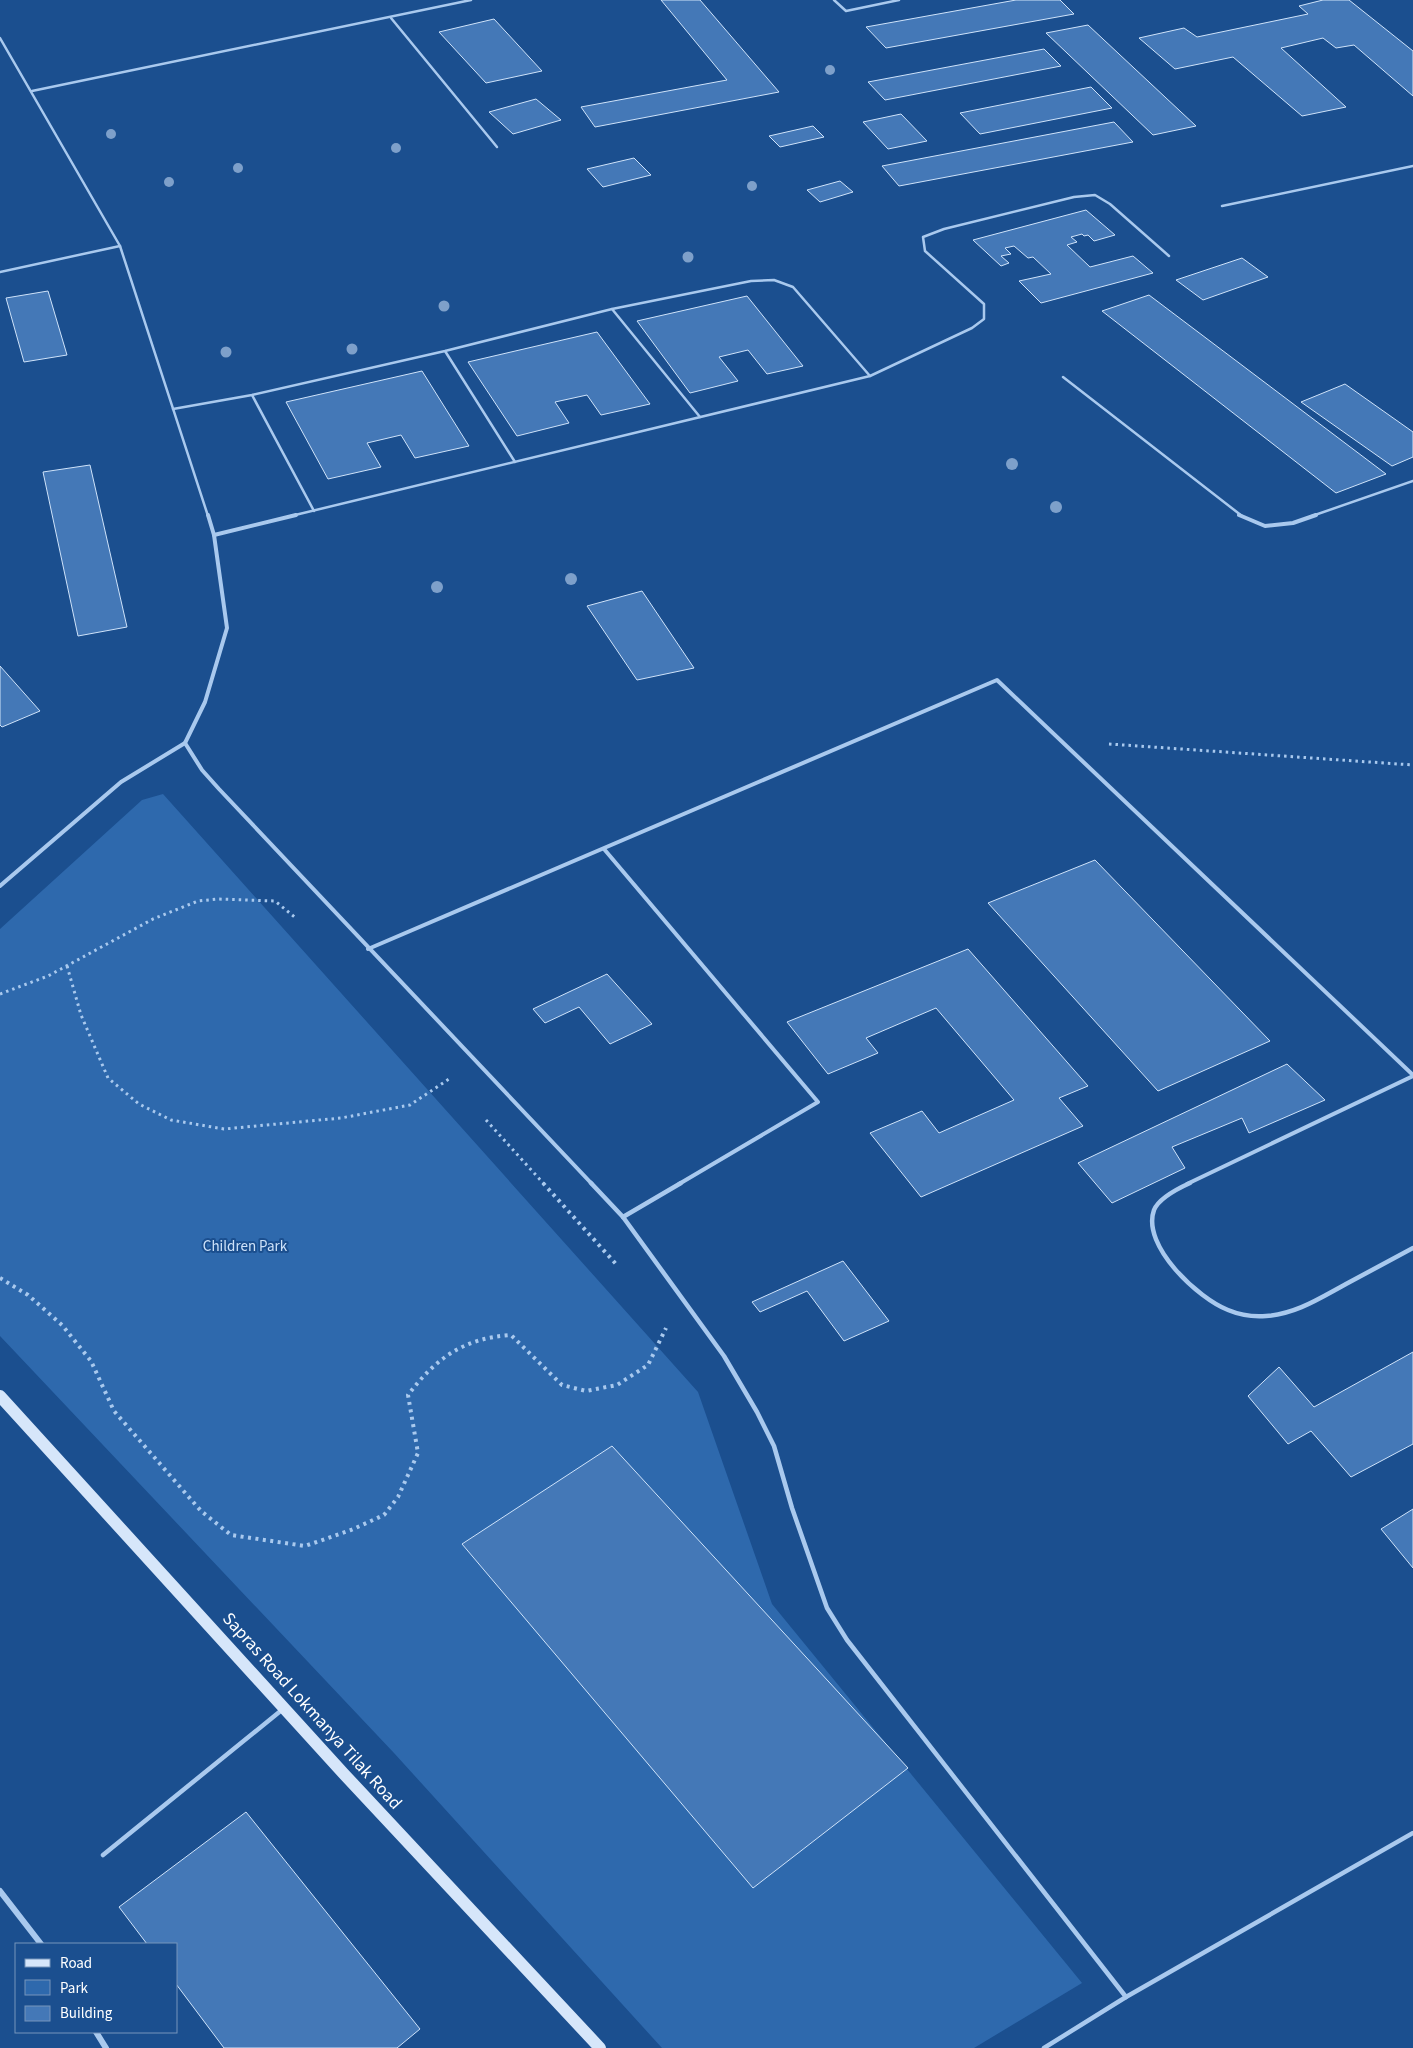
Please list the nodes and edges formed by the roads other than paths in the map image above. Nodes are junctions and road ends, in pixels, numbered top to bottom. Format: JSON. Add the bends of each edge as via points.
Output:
{"nodes":[{"id":1,"x":471,"y":0,"type":"edge"},
{"id":2,"x":834,"y":0,"type":"edge"},
{"id":3,"x":899,"y":0,"type":"edge"},
{"id":4,"x":463,"y":1,"type":"edge"},
{"id":5,"x":391,"y":18,"type":"junction"},
{"id":6,"x":0,"y":38,"type":"edge"},
{"id":7,"x":32,"y":92,"type":"junction"},
{"id":8,"x":497,"y":147,"type":"dead end"},
{"id":9,"x":1413,"y":166,"type":"edge"},
{"id":10,"x":1222,"y":206,"type":"dead end"},
{"id":11,"x":120,"y":246,"type":"junction"},
{"id":12,"x":1169,"y":256,"type":"dead end"},
{"id":13,"x":0,"y":272,"type":"edge"},
{"id":14,"x":612,"y":309,"type":"junction"},
{"id":15,"x":445,"y":352,"type":"junction"},
{"id":16,"x":870,"y":376,"type":"junction"},
{"id":17,"x":1064,"y":377,"type":"dead end"},
{"id":18,"x":252,"y":394,"type":"junction"},
{"id":19,"x":173,"y":409,"type":"junction"},
{"id":20,"x":700,"y":417,"type":"junction"},
{"id":21,"x":515,"y":462,"type":"junction"},
{"id":22,"x":1413,"y":481,"type":"edge"},
{"id":23,"x":314,"y":511,"type":"junction"},
{"id":24,"x":214,"y":535,"type":"junction"},
{"id":25,"x":185,"y":743,"type":"junction"},
{"id":26,"x":604,"y":848,"type":"junction"},
{"id":27,"x":0,"y":886,"type":"edge"},
{"id":28,"x":368,"y":949,"type":"junction"},
{"id":29,"x":1413,"y":1076,"type":"edge"},
{"id":30,"x":623,"y":1217,"type":"junction"},
{"id":31,"x":1413,"y":1248,"type":"edge"},
{"id":32,"x":0,"y":1396,"type":"edge"},
{"id":33,"x":285,"y":1708,"type":"junction"},
{"id":34,"x":1413,"y":1833,"type":"edge"},
{"id":35,"x":103,"y":1855,"type":"dead end"},
{"id":36,"x":0,"y":1890,"type":"edge"},
{"id":37,"x":40,"y":1943,"type":"edge"},
{"id":38,"x":1126,"y":1997,"type":"junction"},
{"id":39,"x":97,"y":2033,"type":"edge"},
{"id":40,"x":106,"y":2048,"type":"edge"},
{"id":41,"x":600,"y":2048,"type":"edge"},
{"id":42,"x":1044,"y":2048,"type":"edge"}],
"edges":[{"from":1,"to":4,"type":"lane"},
{"from":2,"to":3,"type":"lane","via":[[846,11]]},
{"from":4,"to":5,"type":"lane"},
{"from":5,"to":7,"type":"lane"},
{"from":5,"to":8,"type":"lane"},
{"from":6,"to":7,"type":"lane"},
{"from":7,"to":11,"type":"lane"},
{"from":9,"to":10,"type":"lane"},
{"from":11,"to":13,"type":"lane"},
{"from":11,"to":19,"type":"lane"},
{"from":12,"to":16,"type":"lane","via":[[1110,204],[1095,195],[1074,197],[923,237],[925,251],[984,304],[984,319],[972,328]]},
{"from":14,"to":15,"type":"lane"},
{"from":14,"to":16,"type":"lane","via":[[751,281],[774,280],[793,286]]},
{"from":14,"to":20,"type":"lane"},
{"from":15,"to":18,"type":"lane"},
{"from":15,"to":21,"type":"lane"},
{"from":16,"to":20,"type":"lane"},
{"from":17,"to":22,"type":"lane","via":[[1239,515],[1265,526],[1293,524]]},
{"from":18,"to":19,"type":"lane"},
{"from":18,"to":23,"type":"lane"},
{"from":19,"to":24,"type":"lane"},
{"from":20,"to":21,"type":"lane"},
{"from":21,"to":23,"type":"lane"},
{"from":23,"to":24,"type":"lane"},
{"from":24,"to":25,"type":"lane","via":[[227,628],[205,702]]},
{"from":25,"to":27,"type":"lane","via":[[121,782]]},
{"from":25,"to":28,"type":"lane","via":[[218,789]]},
{"from":26,"to":28,"type":"lane"},
{"from":26,"to":29,"type":"lane","via":[[997,680]]},
{"from":26,"to":30,"type":"lane","via":[[818,1102]]},
{"from":28,"to":30,"type":"lane"},
{"from":29,"to":31,"type":"lane","via":[[1183,1186],[1154,1210],[1152,1227],[1158,1245],[1189,1284],[1205,1298],[1228,1310],[1266,1316],[1302,1308]]},
{"from":30,"to":38,"type":"lane","via":[[724,1356],[757,1412],[774,1446],[827,1608],[837,1624]]},
{"from":32,"to":33,"type":"street","name":"Sapras Road Lokmanya Tilak Road"},
{"from":33,"to":35,"type":"lane"},
{"from":33,"to":41,"type":"street","name":"Sapras Road Lokmanya Tilak Road"},
{"from":34,"to":38,"type":"lane"},
{"from":36,"to":37,"type":"street"},
{"from":38,"to":42,"type":"lane"},
{"from":39,"to":40,"type":"street"}]}
